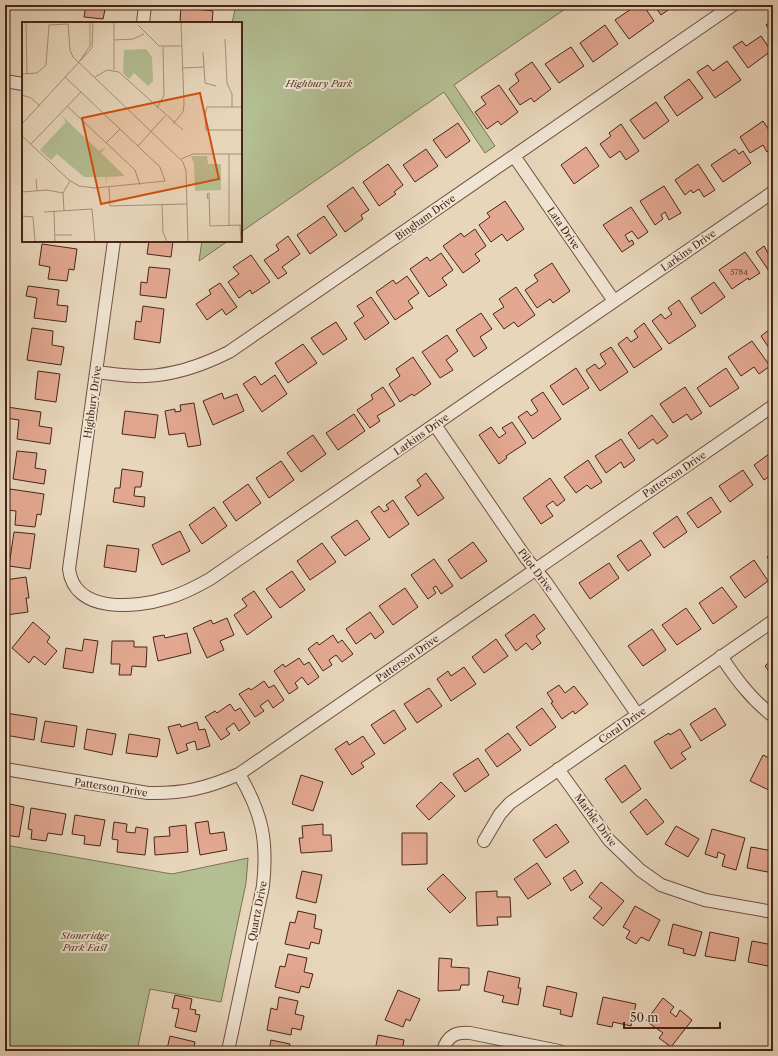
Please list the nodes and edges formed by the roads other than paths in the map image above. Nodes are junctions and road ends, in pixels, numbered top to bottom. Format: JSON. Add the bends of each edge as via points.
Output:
{"nodes":[{"id":1,"x":145,"y":5,"type":"edge"},
{"id":2,"x":733,"y":5,"type":"edge"},
{"id":3,"x":143,"y":22,"type":"edge"},
{"id":4,"x":5,"y":81,"type":"edge"},
{"id":5,"x":22,"y":84,"type":"edge"},
{"id":6,"x":514,"y":156,"type":"junction"},
{"id":7,"x":773,"y":192,"type":"edge"},
{"id":8,"x":114,"y":242,"type":"edge"},
{"id":9,"x":614,"y":301,"type":"junction"},
{"id":10,"x":96,"y":372,"type":"junction"},
{"id":11,"x":773,"y":406,"type":"edge"},
{"id":12,"x":435,"y":425,"type":"junction"},
{"id":13,"x":69,"y":562,"type":"joint"},
{"id":14,"x":535,"y":569,"type":"junction"},
{"id":15,"x":773,"y":621,"type":"edge"},
{"id":16,"x":721,"y":656,"type":"junction"},
{"id":17,"x":637,"y":714,"type":"junction"},
{"id":18,"x":773,"y":716,"type":"edge"},
{"id":19,"x":558,"y":768,"type":"junction"},
{"id":20,"x":5,"y":769,"type":"edge"},
{"id":21,"x":239,"y":774,"type":"junction"},
{"id":22,"x":484,"y":842,"type":"dead end"},
{"id":23,"x":773,"y":912,"type":"edge"},
{"id":24,"x":228,"y":1051,"type":"edge"},
{"id":25,"x":443,"y":1051,"type":"edge"},
{"id":26,"x":559,"y":1051,"type":"edge"}],
"edges":[{"from":1,"to":3,"type":"street"},
{"from":2,"to":6,"type":"street","name":"Bingham Drive"},
{"from":4,"to":5,"type":"street"},
{"from":6,"to":9,"type":"street","name":"Lata Drive"},
{"from":6,"to":10,"type":"street","name":"Bingham Drive","via":[[229,352],[197,367],[147,376]]},
{"from":7,"to":9,"type":"street","name":"Larkins Drive"},
{"from":8,"to":10,"type":"street","name":"Highbury Drive"},
{"from":9,"to":12,"type":"street","name":"Larkins Drive"},
{"from":10,"to":13,"type":"street","name":"Highbury Drive"},
{"from":11,"to":14,"type":"street","name":"Patterson Drive"},
{"from":12,"to":13,"type":"street","name":"Larkins Drive","via":[[210,579],[169,598],[134,604],[90,600],[75,587],[70,576]]},
{"from":12,"to":14,"type":"street","name":"Pilot Drive"},
{"from":14,"to":17,"type":"street","name":"Pilot Drive"},
{"from":14,"to":21,"type":"street","name":"Patterson Drive"},
{"from":15,"to":16,"type":"street","name":"Coral Drive"},
{"from":16,"to":17,"type":"street","name":"Coral Drive"},
{"from":16,"to":18,"type":"street","via":[[739,684]]},
{"from":17,"to":19,"type":"street","name":"Coral Drive"},
{"from":19,"to":22,"type":"street","name":"Coral Drive","via":[[510,803],[500,814]]},
{"from":19,"to":23,"type":"street","name":"Marble Drive","via":[[609,840],[640,870],[661,885],[705,900]]},
{"from":20,"to":21,"type":"street","name":"Patterson Drive","via":[[165,794],[196,790]]},
{"from":21,"to":24,"type":"street","name":"Quartz Drive","via":[[250,791],[259,815],[265,865],[263,886]]},
{"from":25,"to":26,"type":"street","via":[[447,1040],[461,1032]]}]}
